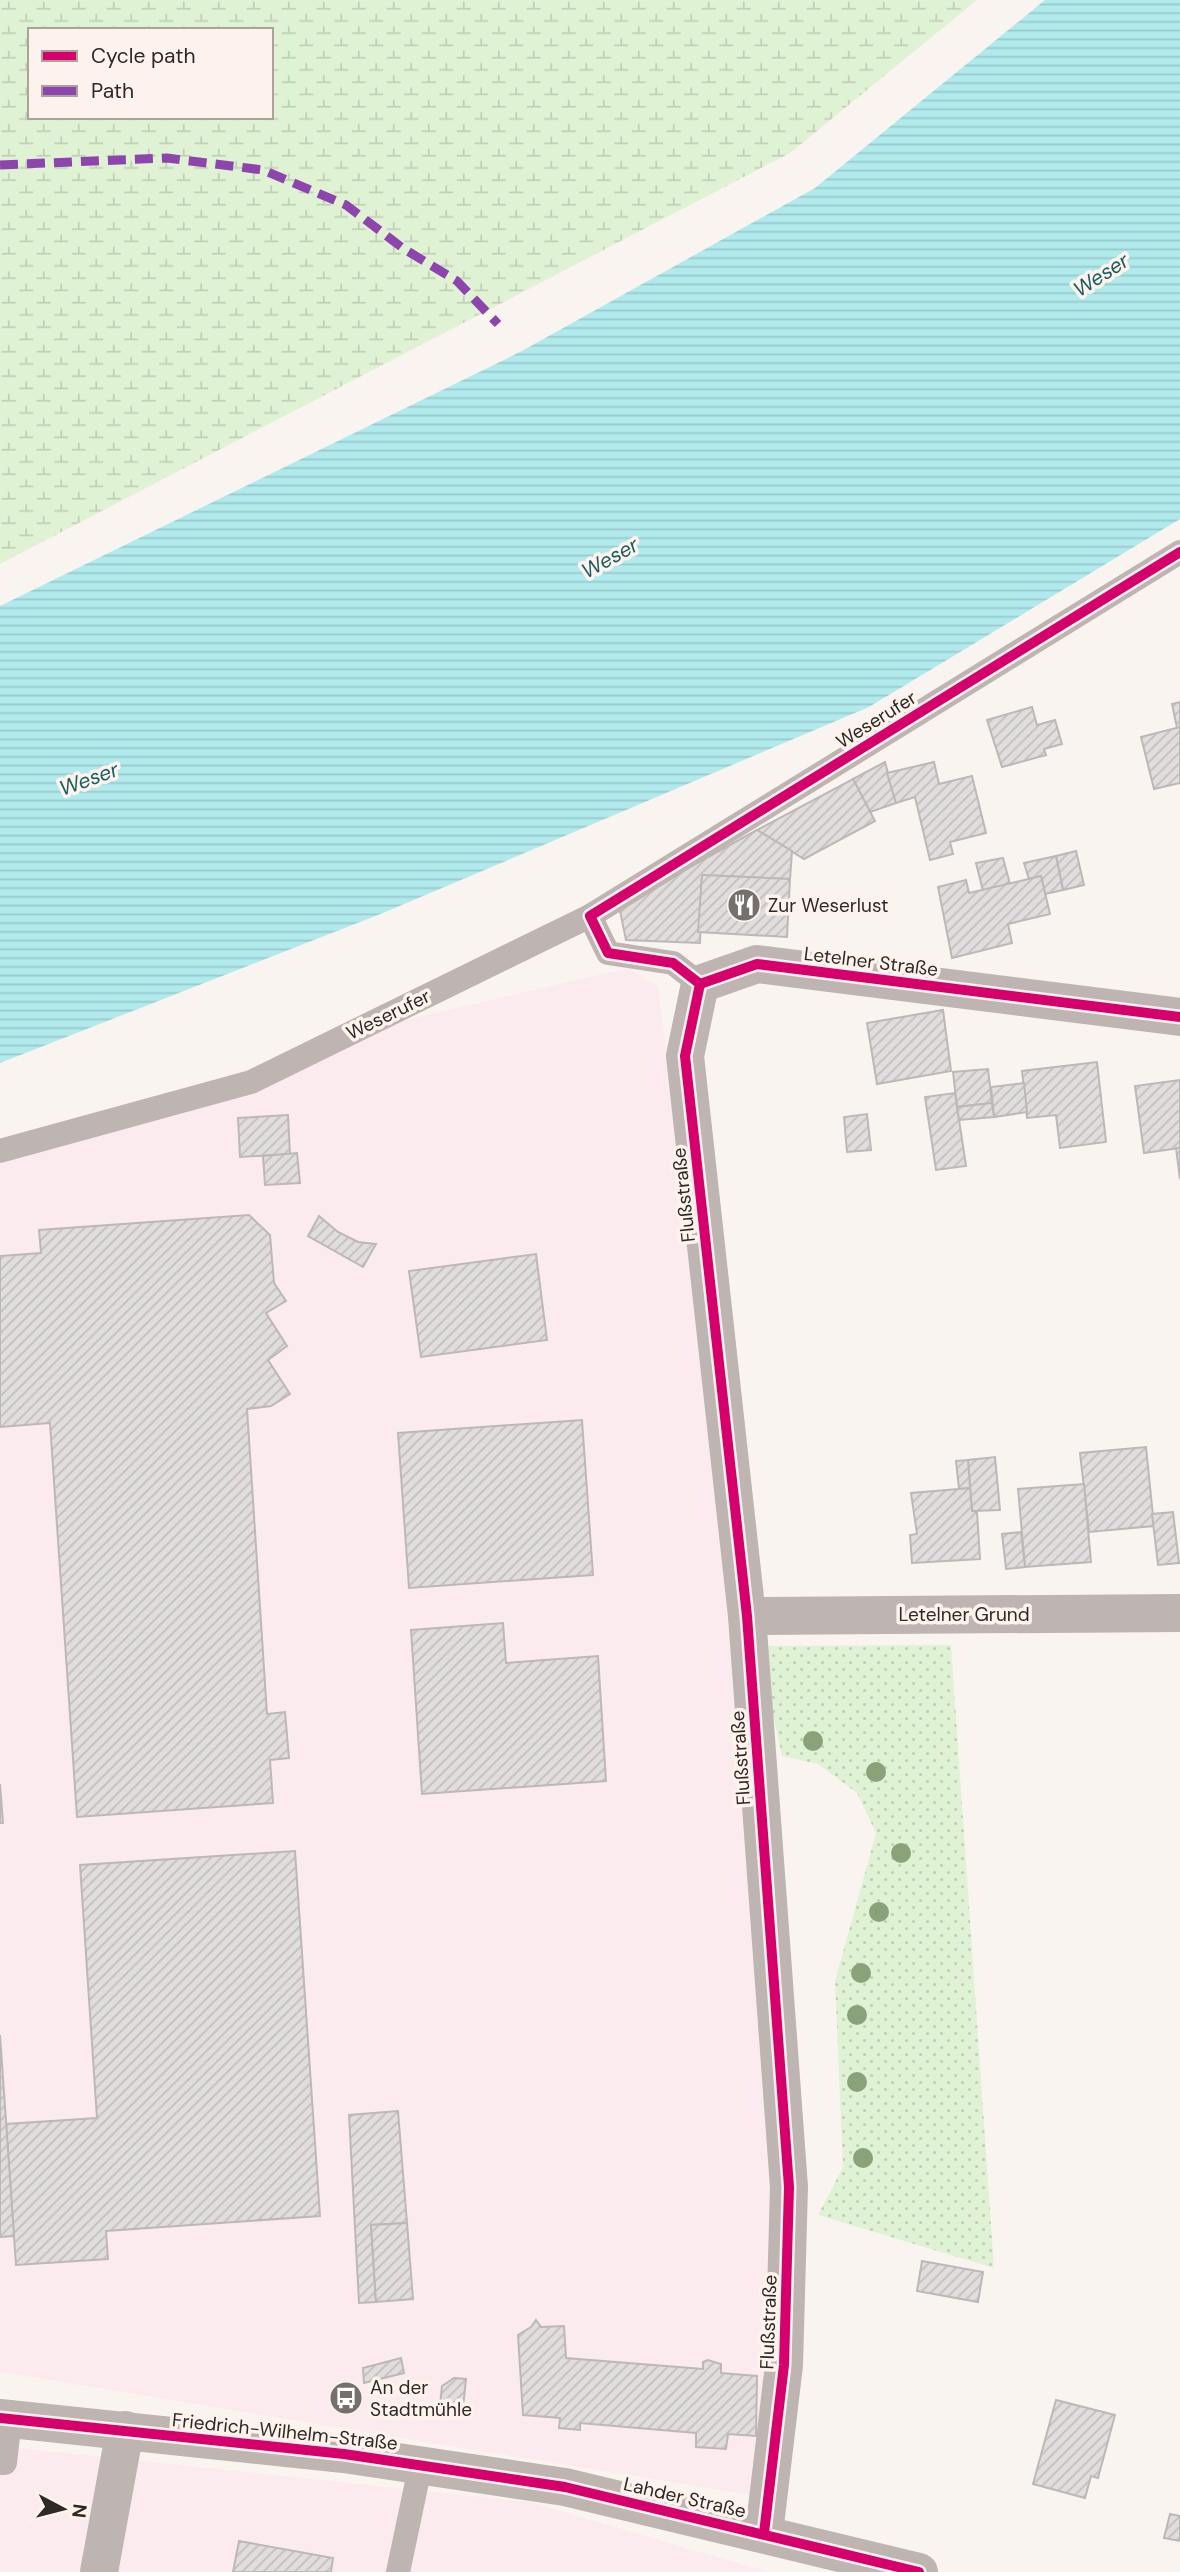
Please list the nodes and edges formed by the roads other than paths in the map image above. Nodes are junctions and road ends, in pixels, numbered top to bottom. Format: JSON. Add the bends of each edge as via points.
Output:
{"nodes":[{"id":1,"x":1180,"y":552,"type":"edge"},
{"id":2,"x":590,"y":916,"type":"junction"},
{"id":3,"x":700,"y":984,"type":"junction"},
{"id":4,"x":1180,"y":1017,"type":"edge"},
{"id":5,"x":0,"y":1151,"type":"edge"},
{"id":6,"x":1180,"y":1613,"type":"edge"},
{"id":7,"x":747,"y":1616,"type":"junction"},
{"id":8,"x":5,"y":2419,"type":"edge"},
{"id":9,"x":125,"y":2431,"type":"junction"},
{"id":10,"x":0,"y":2463,"type":"edge"},
{"id":11,"x":421,"y":2463,"type":"junction"},
{"id":12,"x":565,"y":2487,"type":"joint"},
{"id":13,"x":764,"y":2533,"type":"junction"},
{"id":14,"x":99,"y":2572,"type":"edge"},
{"id":15,"x":398,"y":2572,"type":"edge"},
{"id":16,"x":919,"y":2572,"type":"edge"}],
"edges":[{"from":1,"to":2,"type":"lane","name":"Weserufer"},
{"from":2,"to":3,"type":"lane","via":[[607,953],[673,963]]},
{"from":2,"to":5,"type":"lane","name":"Weserufer","via":[[251,1082]]},
{"from":3,"to":4,"type":"street","name":"Letelner Straße","via":[[757,964]]},
{"from":3,"to":7,"type":"street","name":"Flußstraße","via":[[685,1056]]},
{"from":6,"to":7,"type":"street","name":"Letelner Grund"},
{"from":7,"to":13,"type":"street","name":"Flußstraße","via":[[789,2188],[784,2365]]},
{"from":8,"to":9,"type":"street","name":"Friedrich-Wilhelm-Straße"},
{"from":8,"to":10,"type":"lane","via":[[5,2463]]},
{"from":9,"to":11,"type":"street","name":"Friedrich-Wilhelm-Straße"},
{"from":9,"to":14,"type":"street"},
{"from":11,"to":12,"type":"street","name":"Friedrich-Wilhelm-Straße"},
{"from":11,"to":15,"type":"lane"},
{"from":12,"to":13,"type":"street","name":"Lahder Straße"},
{"from":13,"to":16,"type":"street","name":"Lahder Straße"}]}
